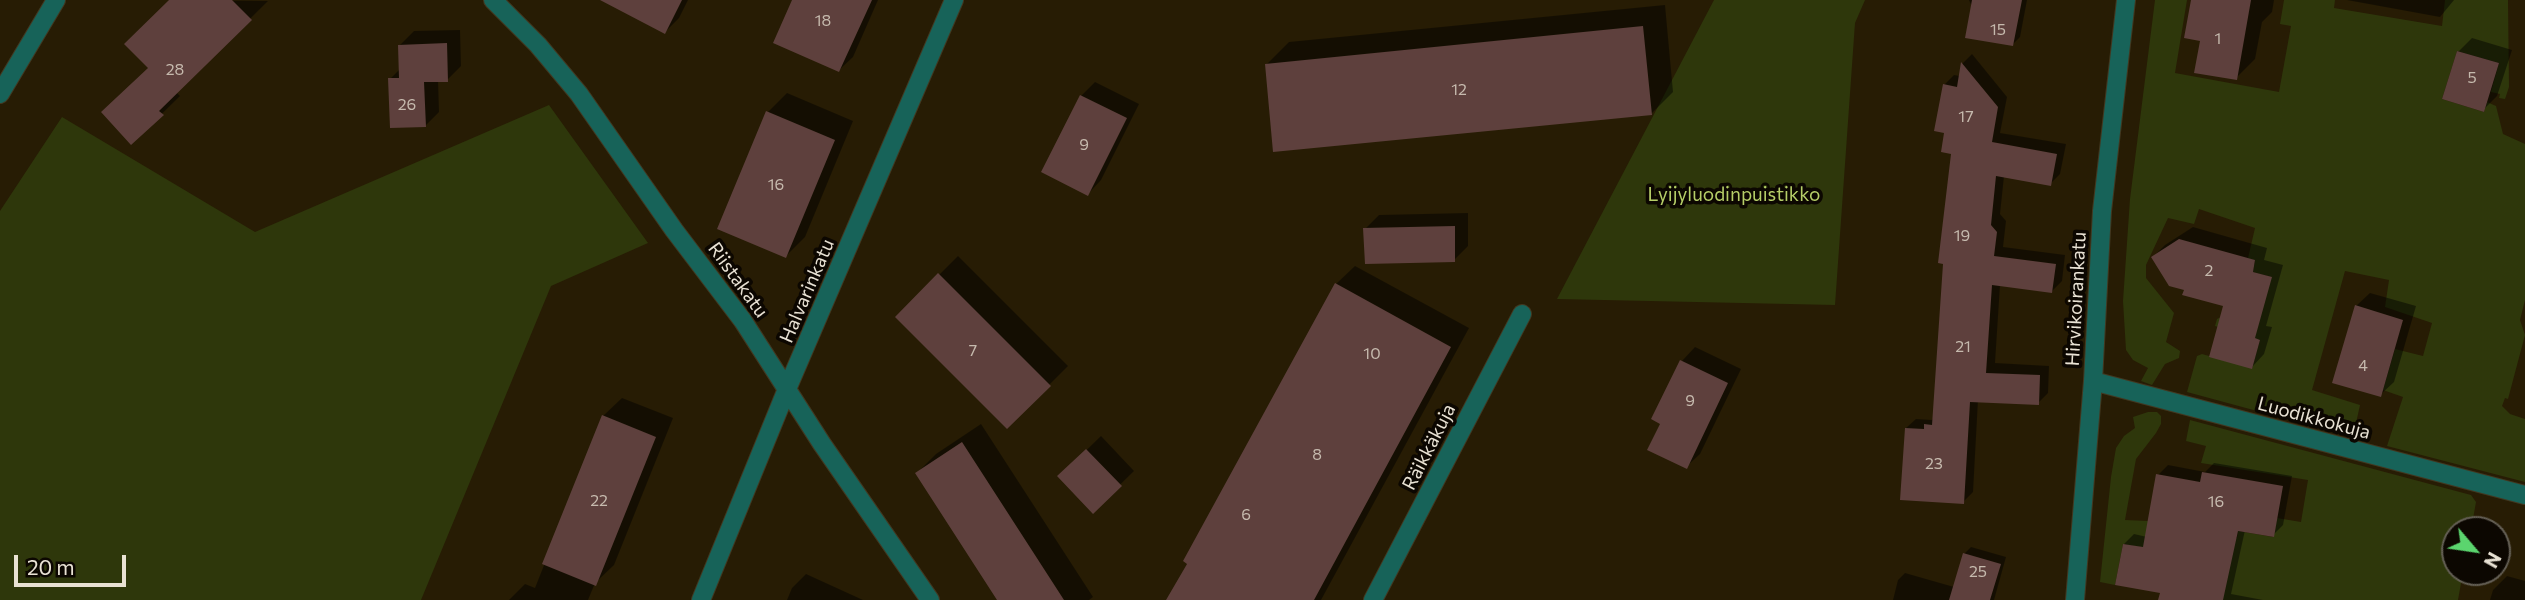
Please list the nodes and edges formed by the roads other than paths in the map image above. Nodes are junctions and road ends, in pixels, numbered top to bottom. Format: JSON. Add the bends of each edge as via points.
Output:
{"nodes":[{"id":1,"x":56,"y":0,"type":"edge"},
{"id":2,"x":493,"y":0,"type":"edge"},
{"id":3,"x":954,"y":0,"type":"edge"},
{"id":4,"x":2126,"y":0,"type":"edge"},
{"id":5,"x":0,"y":94,"type":"edge"},
{"id":6,"x":1522,"y":314,"type":"dead end"},
{"id":7,"x":2093,"y":381,"type":"junction"},
{"id":8,"x":787,"y":389,"type":"junction"},
{"id":9,"x":2525,"y":495,"type":"edge"},
{"id":10,"x":701,"y":600,"type":"edge"},
{"id":11,"x":930,"y":600,"type":"edge"},
{"id":12,"x":1373,"y":600,"type":"edge"},
{"id":13,"x":2075,"y":600,"type":"edge"}],
"edges":[{"from":1,"to":5,"type":"street"},
{"from":2,"to":8,"type":"street","name":"Riistakatu","via":[[579,94]]},
{"from":3,"to":8,"type":"street","name":"Halvarinkatu"},
{"from":4,"to":7,"type":"street","name":"Hirvikoirankatu","via":[[2102,211]]},
{"from":6,"to":12,"type":"street","name":"Räikkäkuja"},
{"from":7,"to":9,"type":"street","name":"Luodikkokuja"},
{"from":7,"to":13,"type":"street","name":"Hirvikoirankatu"},
{"from":8,"to":10,"type":"street","name":"Halvarinkatu"},
{"from":8,"to":11,"type":"street","name":"Riistakatu"}]}
